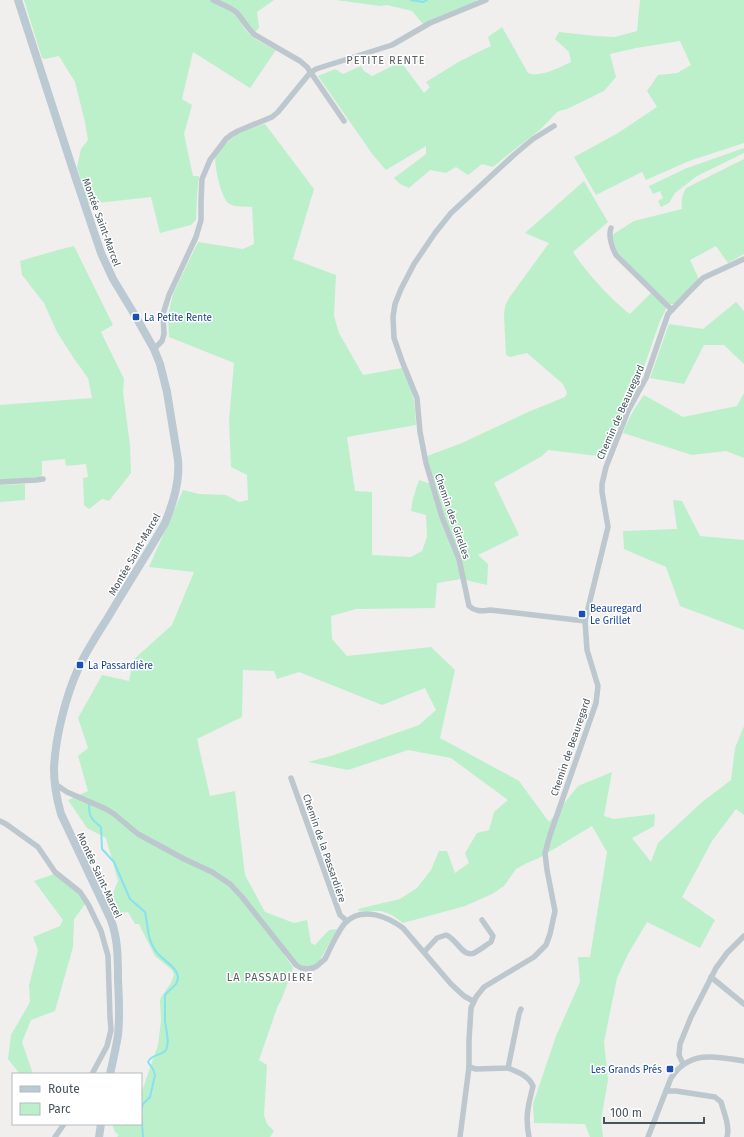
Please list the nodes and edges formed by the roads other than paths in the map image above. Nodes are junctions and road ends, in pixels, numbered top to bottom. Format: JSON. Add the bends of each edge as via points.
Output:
{"nodes":[{"id":1,"x":18,"y":0,"type":"edge"},
{"id":2,"x":213,"y":0,"type":"edge"},
{"id":3,"x":486,"y":0,"type":"edge"},
{"id":4,"x":310,"y":73,"type":"junction"},
{"id":5,"x":344,"y":121,"type":"dead end"},
{"id":6,"x":554,"y":126,"type":"dead end"},
{"id":7,"x":611,"y":228,"type":"dead end"},
{"id":8,"x":744,"y":259,"type":"edge"},
{"id":9,"x":672,"y":310,"type":"junction"},
{"id":10,"x":154,"y":349,"type":"junction"},
{"id":11,"x":43,"y":479,"type":"dead end"},
{"id":12,"x":0,"y":482,"type":"edge"},
{"id":13,"x":585,"y":621,"type":"junction"},
{"id":14,"x":291,"y":778,"type":"dead end"},
{"id":15,"x":55,"y":784,"type":"junction"},
{"id":16,"x":0,"y":820,"type":"edge"},
{"id":17,"x":482,"y":920,"type":"dead end"},
{"id":18,"x":347,"y":921,"type":"junction"},
{"id":19,"x":744,"y":936,"type":"edge"},
{"id":20,"x":424,"y":952,"type":"junction"},
{"id":21,"x":711,"y":977,"type":"junction"},
{"id":22,"x":473,"y":1001,"type":"junction"},
{"id":23,"x":744,"y":1004,"type":"edge"},
{"id":24,"x":521,"y":1009,"type":"dead end"},
{"id":25,"x":115,"y":1029,"type":"junction"},
{"id":26,"x":744,"y":1061,"type":"edge"},
{"id":27,"x":683,"y":1064,"type":"junction"},
{"id":28,"x":469,"y":1068,"type":"junction"},
{"id":29,"x":508,"y":1068,"type":"junction"},
{"id":30,"x":93,"y":1073,"type":"edge"},
{"id":31,"x":110,"y":1073,"type":"edge"},
{"id":32,"x":666,"y":1091,"type":"junction"},
{"id":33,"x":63,"y":1125,"type":"edge"},
{"id":34,"x":101,"y":1125,"type":"edge"},
{"id":35,"x":55,"y":1137,"type":"edge"},
{"id":36,"x":99,"y":1137,"type":"edge"},
{"id":37,"x":460,"y":1137,"type":"edge"},
{"id":38,"x":529,"y":1137,"type":"edge"},
{"id":39,"x":648,"y":1137,"type":"edge"},
{"id":40,"x":727,"y":1137,"type":"edge"}],
"edges":[{"from":1,"to":10,"type":"main road","name":"Montée Saint-Marcel","via":[[101,253],[113,279]]},
{"from":2,"to":4,"type":"street","via":[[236,12],[248,29],[300,61]]},
{"from":3,"to":4,"type":"street","via":[[430,23],[392,45]]},
{"from":4,"to":5,"type":"street"},
{"from":4,"to":10,"type":"street","via":[[278,112],[231,135],[210,160],[202,179],[201,220],[196,237],[169,295],[163,314],[162,342]]},
{"from":6,"to":13,"type":"street","name":"Chemin des Girelles","via":[[515,154],[451,213],[425,247],[401,289],[395,304],[393,329],[402,362],[418,398],[421,440],[426,463],[442,517],[459,559],[469,606],[478,611],[490,610]]},
{"from":7,"to":9,"type":"street","via":[[616,255]]},
{"from":8,"to":9,"type":"street","name":"Chemin de Beauregard","via":[[704,278]]},
{"from":9,"to":13,"type":"street","name":"Chemin de Beauregard","via":[[665,321],[646,378],[628,411],[606,467],[602,492],[608,527]]},
{"from":10,"to":15,"type":"main road","name":"Montée Saint-Marcel","via":[[166,392],[179,470],[172,506],[165,523],[80,665],[57,742]]},
{"from":11,"to":12,"type":"street"},
{"from":13,"to":22,"type":"street","name":"Chemin de Beauregard","via":[[587,650],[598,686],[596,703],[560,802],[546,853],[555,911],[550,934],[546,944],[534,956],[484,987]]},
{"from":14,"to":18,"type":"street","name":"Chemin de la Passardière","via":[[340,915]]},
{"from":15,"to":18,"type":"street","via":[[106,809],[138,834],[230,884],[296,966],[307,969],[321,963]]},
{"from":15,"to":25,"type":"main road","name":"Montée Saint-Marcel","via":[[61,814],[115,929],[118,955]]},
{"from":16,"to":25,"type":"street","via":[[38,847],[54,872],[80,892],[88,904],[101,931],[108,956],[110,1017]]},
{"from":17,"to":20,"type":"street","via":[[493,936],[491,942],[474,953],[466,953],[454,939],[446,935],[438,938]]},
{"from":18,"to":20,"type":"street","via":[[365,914],[388,918],[402,928]]},
{"from":19,"to":21,"type":"street","via":[[727,953]]},
{"from":20,"to":22,"type":"street","via":[[451,984]]},
{"from":21,"to":23,"type":"street"},
{"from":21,"to":27,"type":"street","via":[[680,1044],[679,1055]]},
{"from":22,"to":28,"type":"street","via":[[470,1014]]},
{"from":24,"to":29,"type":"street"},
{"from":25,"to":30,"type":"street"},
{"from":25,"to":31,"type":"main road","name":"Montée Saint-Marcel"},
{"from":26,"to":27,"type":"street","via":[[710,1056]]},
{"from":27,"to":32,"type":"street","via":[[674,1073]]},
{"from":28,"to":29,"type":"street"},
{"from":28,"to":37,"type":"street"},
{"from":29,"to":38,"type":"street","via":[[525,1076],[533,1086],[527,1109]]},
{"from":32,"to":39,"type":"street"},
{"from":32,"to":40,"type":"street","via":[[719,1099],[728,1126]]},
{"from":33,"to":35,"type":"street"},
{"from":34,"to":36,"type":"main road"}]}
